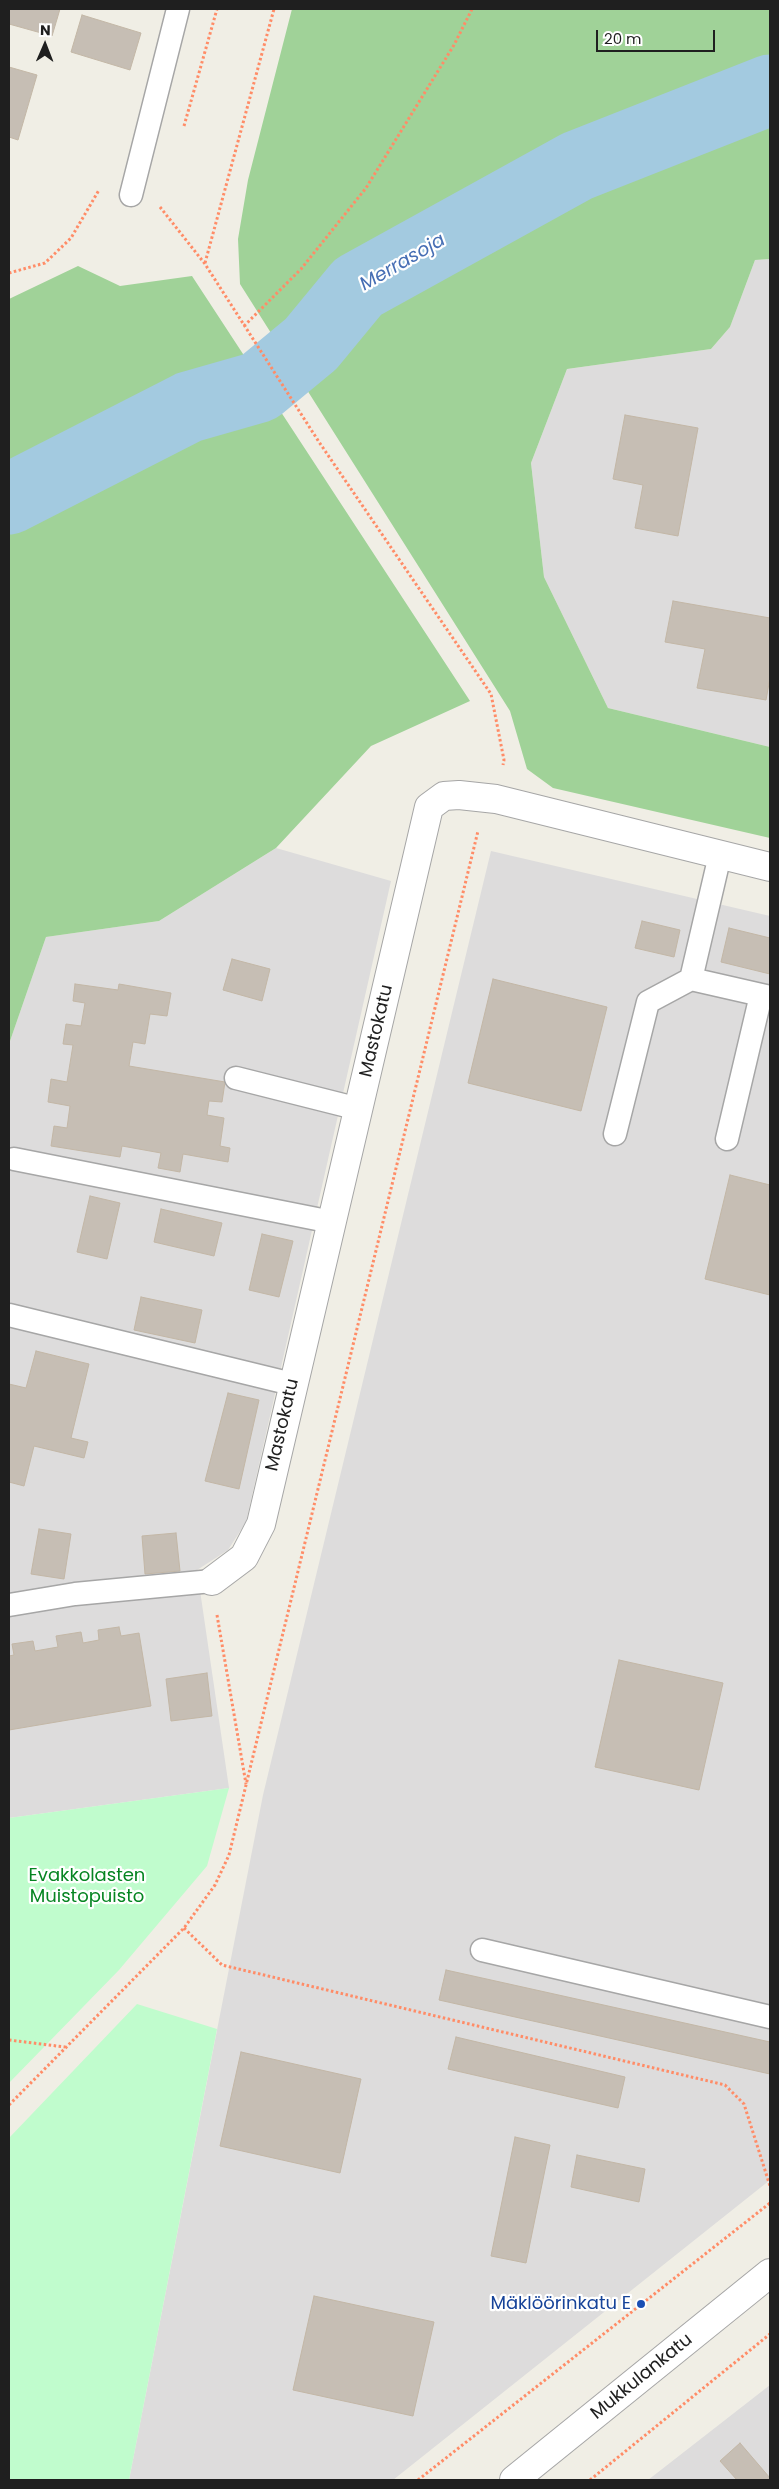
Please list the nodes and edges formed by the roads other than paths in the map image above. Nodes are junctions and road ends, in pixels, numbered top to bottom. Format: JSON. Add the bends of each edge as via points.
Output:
{"nodes":[{"id":1,"x":178,"y":9,"type":"edge"},
{"id":2,"x":131,"y":195,"type":"road end"},
{"id":3,"x":720,"y":855,"type":"junction"},
{"id":4,"x":770,"y":867,"type":"edge"},
{"id":5,"x":691,"y":978,"type":"junction"},
{"id":6,"x":765,"y":996,"type":"edge"},
{"id":7,"x":236,"y":1078,"type":"dead end"},
{"id":8,"x":359,"y":1109,"type":"junction"},
{"id":9,"x":615,"y":1134,"type":"dead end"},
{"id":10,"x":727,"y":1139,"type":"dead end"},
{"id":11,"x":14,"y":1159,"type":"dead end"},
{"id":12,"x":332,"y":1222,"type":"junction"},
{"id":13,"x":9,"y":1315,"type":"edge"},
{"id":14,"x":292,"y":1384,"type":"junction"},
{"id":15,"x":212,"y":1581,"type":"joint"},
{"id":16,"x":9,"y":1605,"type":"edge"},
{"id":17,"x":482,"y":1950,"type":"dead end"},
{"id":18,"x":770,"y":2017,"type":"edge"},
{"id":19,"x":770,"y":2273,"type":"edge"},
{"id":20,"x":514,"y":2480,"type":"edge"}],
"edges":[{"from":1,"to":2,"type":"lane"},
{"from":3,"to":4,"type":"street","name":"Mastokatu"},
{"from":3,"to":5,"type":"lane"},
{"from":3,"to":8,"type":"street","name":"Mastokatu","via":[[496,799],[444,796],[429,807]]},
{"from":5,"to":6,"type":"lane"},
{"from":5,"to":9,"type":"lane","via":[[648,1002]]},
{"from":6,"to":10,"type":"lane"},
{"from":7,"to":8,"type":"lane"},
{"from":8,"to":12,"type":"street","name":"Mastokatu"},
{"from":11,"to":12,"type":"lane"},
{"from":12,"to":14,"type":"street","name":"Mastokatu"},
{"from":13,"to":14,"type":"lane"},
{"from":14,"to":15,"type":"street","name":"Mastokatu","via":[[261,1524],[244,1557]]},
{"from":15,"to":16,"type":"lane","via":[[76,1594]]},
{"from":17,"to":18,"type":"lane"},
{"from":19,"to":20,"type":"street","name":"Mukkulankatu"}]}
